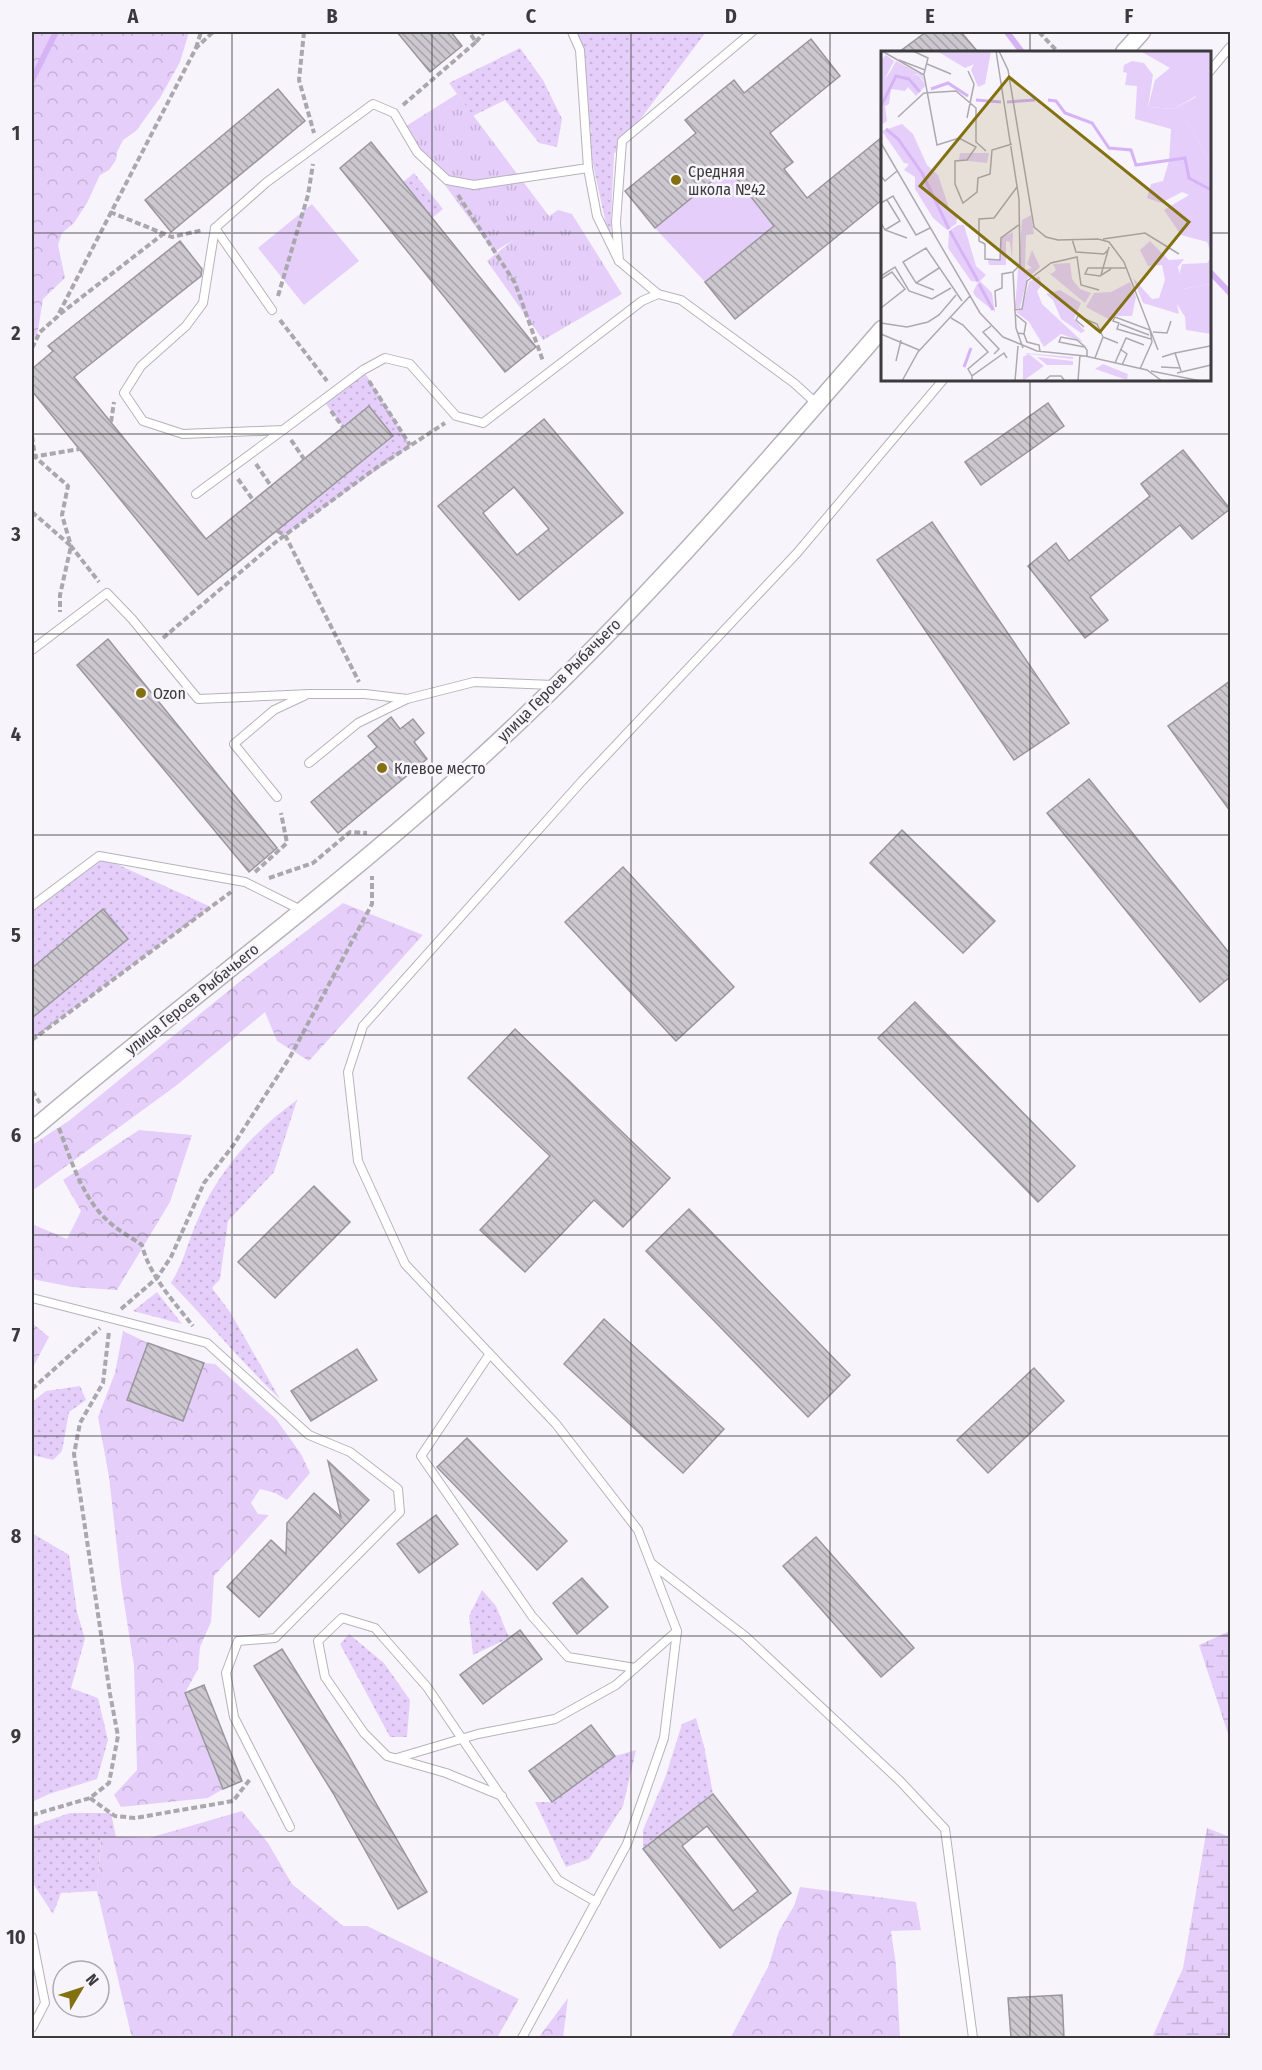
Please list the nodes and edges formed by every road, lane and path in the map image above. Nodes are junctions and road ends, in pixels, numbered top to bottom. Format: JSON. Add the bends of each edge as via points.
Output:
{"nodes":[{"id":1,"x":201,"y":32,"type":"edge"},
{"id":2,"x":213,"y":32,"type":"edge"},
{"id":3,"x":304,"y":32,"type":"edge"},
{"id":4,"x":469,"y":32,"type":"edge"},
{"id":5,"x":484,"y":32,"type":"edge"},
{"id":6,"x":572,"y":32,"type":"edge"},
{"id":7,"x":752,"y":32,"type":"edge"},
{"id":8,"x":1039,"y":32,"type":"edge"},
{"id":9,"x":1142,"y":32,"type":"edge"},
{"id":10,"x":476,"y":42,"type":"junction"},
{"id":11,"x":1230,"y":47,"type":"edge"},
{"id":12,"x":196,"y":48,"type":"junction"},
{"id":13,"x":1057,"y":51,"type":"edge"},
{"id":14,"x":1125,"y":51,"type":"edge"},
{"id":15,"x":1211,"y":69,"type":"edge"},
{"id":16,"x":394,"y":113,"type":"junction"},
{"id":17,"x":317,"y":145,"type":"junction"},
{"id":18,"x":588,"y":168,"type":"junction"},
{"id":19,"x":447,"y":180,"type":"junction"},
{"id":20,"x":110,"y":212,"type":"junction"},
{"id":21,"x":215,"y":228,"type":"junction"},
{"id":22,"x":163,"y":234,"type":"junction"},
{"id":23,"x":619,"y":261,"type":"junction"},
{"id":24,"x":658,"y":294,"type":"junction"},
{"id":25,"x":272,"y":310,"type":"junction"},
{"id":26,"x":57,"y":317,"type":"junction"},
{"id":27,"x":881,"y":330,"type":"edge"},
{"id":28,"x":32,"y":348,"type":"edge"},
{"id":29,"x":363,"y":370,"type":"junction"},
{"id":30,"x":547,"y":374,"type":"junction"},
{"id":31,"x":942,"y":381,"type":"edge"},
{"id":32,"x":335,"y":391,"type":"junction"},
{"id":33,"x":323,"y":400,"type":"junction"},
{"id":34,"x":114,"y":402,"type":"dead end"},
{"id":35,"x":817,"y":404,"type":"junction"},
{"id":36,"x":456,"y":416,"type":"junction"},
{"id":37,"x":111,"y":422,"type":"dead end"},
{"id":38,"x":343,"y":427,"type":"dead end"},
{"id":39,"x":283,"y":430,"type":"junction"},
{"id":40,"x":32,"y":436,"type":"edge"},
{"id":41,"x":411,"y":446,"type":"junction"},
{"id":42,"x":80,"y":449,"type":"dead end"},
{"id":43,"x":249,"y":455,"type":"junction"},
{"id":44,"x":33,"y":458,"type":"edge"},
{"id":45,"x":304,"y":459,"type":"dead end"},
{"id":46,"x":230,"y":469,"type":"junction"},
{"id":47,"x":271,"y":486,"type":"dead end"},
{"id":48,"x":196,"y":494,"type":"dead end"},
{"id":49,"x":254,"y":500,"type":"dead end"},
{"id":50,"x":32,"y":512,"type":"edge"},
{"id":51,"x":277,"y":531,"type":"dead end"},
{"id":52,"x":285,"y":535,"type":"junction"},
{"id":53,"x":71,"y":546,"type":"junction"},
{"id":54,"x":107,"y":593,"type":"junction"},
{"id":55,"x":60,"y":627,"type":"junction"},
{"id":56,"x":155,"y":645,"type":"junction"},
{"id":57,"x":32,"y":650,"type":"edge"},
{"id":58,"x":555,"y":685,"type":"junction"},
{"id":59,"x":310,"y":694,"type":"junction"},
{"id":60,"x":365,"y":694,"type":"junction"},
{"id":61,"x":407,"y":699,"type":"junction"},
{"id":62,"x":309,"y":763,"type":"dead end"},
{"id":63,"x":277,"y":797,"type":"dead end"},
{"id":64,"x":281,"y":813,"type":"dead end"},
{"id":65,"x":393,"y":834,"type":"junction"},
{"id":66,"x":372,"y":851,"type":"junction"},
{"id":67,"x":245,"y":882,"type":"junction"},
{"id":68,"x":32,"y":906,"type":"edge"},
{"id":69,"x":301,"y":910,"type":"junction"},
{"id":70,"x":32,"y":1040,"type":"edge"},
{"id":71,"x":59,"y":1127,"type":"dead end"},
{"id":72,"x":32,"y":1130,"type":"edge"},
{"id":73,"x":157,"y":1278,"type":"junction"},
{"id":74,"x":32,"y":1298,"type":"edge"},
{"id":75,"x":110,"y":1318,"type":"junction"},
{"id":76,"x":207,"y":1343,"type":"junction"},
{"id":77,"x":489,"y":1355,"type":"junction"},
{"id":78,"x":32,"y":1389,"type":"edge"},
{"id":79,"x":651,"y":1563,"type":"junction"},
{"id":80,"x":677,"y":1631,"type":"junction"},
{"id":81,"x":635,"y":1668,"type":"junction"},
{"id":82,"x":463,"y":1738,"type":"junction"},
{"id":83,"x":396,"y":1759,"type":"junction"},
{"id":84,"x":257,"y":1763,"type":"junction"},
{"id":85,"x":502,"y":1796,"type":"junction"},
{"id":86,"x":90,"y":1798,"type":"junction"},
{"id":87,"x":32,"y":1815,"type":"edge"},
{"id":88,"x":290,"y":1827,"type":"dead end"},
{"id":89,"x":596,"y":1902,"type":"junction"},
{"id":90,"x":32,"y":1937,"type":"edge"},
{"id":91,"x":32,"y":2028,"type":"edge"},
{"id":92,"x":522,"y":2038,"type":"edge"},
{"id":93,"x":973,"y":2038,"type":"edge"}],
"edges":[{"from":1,"to":12,"type":"path"},
{"from":2,"to":12,"type":"path"},
{"from":3,"to":17,"type":"path","via":[[299,80]]},
{"from":4,"to":10,"type":"path"},
{"from":5,"to":10,"type":"path"},
{"from":6,"to":18,"type":"lane","via":[[580,50]]},
{"from":7,"to":23,"type":"lane","via":[[622,141],[616,222]]},
{"from":8,"to":13,"type":"path"},
{"from":9,"to":14,"type":"street"},
{"from":10,"to":16,"type":"path"},
{"from":11,"to":15,"type":"lane"},
{"from":12,"to":20,"type":"path"},
{"from":16,"to":17,"type":"lane","via":[[373,104]]},
{"from":16,"to":19,"type":"lane","via":[[417,152]]},
{"from":17,"to":21,"type":"lane"},
{"from":17,"to":25,"type":"path","via":[[305,205]]},
{"from":18,"to":19,"type":"lane","via":[[474,185]]},
{"from":18,"to":23,"type":"lane","via":[[597,216]]},
{"from":19,"to":30,"type":"path","via":[[515,283]]},
{"from":20,"to":22,"type":"path"},
{"from":20,"to":26,"type":"path"},
{"from":21,"to":22,"type":"path","via":[[172,237]]},
{"from":21,"to":25,"type":"lane"},
{"from":21,"to":39,"type":"lane","via":[[203,303],[186,326],[141,366],[124,393],[143,421],[183,434]]},
{"from":22,"to":26,"type":"path"},
{"from":23,"to":24,"type":"lane"},
{"from":24,"to":30,"type":"lane","via":[[642,301]]},
{"from":24,"to":35,"type":"lane","via":[[681,300]]},
{"from":25,"to":32,"type":"path"},
{"from":26,"to":28,"type":"path","via":[[40,332]]},
{"from":27,"to":35,"type":"street","name":"улица Героев Рыбачьего"},
{"from":29,"to":32,"type":"lane"},
{"from":29,"to":36,"type":"lane","via":[[386,358],[410,364]]},
{"from":29,"to":41,"type":"path"},
{"from":30,"to":36,"type":"lane","via":[[483,423]]},
{"from":31,"to":77,"type":"lane","via":[[797,553],[582,781],[363,1026],[348,1072],[358,1161],[405,1264]]},
{"from":32,"to":33,"type":"lane"},
{"from":33,"to":38,"type":"path"},
{"from":33,"to":39,"type":"lane"},
{"from":34,"to":37,"type":"path"},
{"from":35,"to":58,"type":"street","name":"улица Героев Рыбачьего","via":[[720,513]]},
{"from":36,"to":41,"type":"path"},
{"from":39,"to":43,"type":"lane"},
{"from":39,"to":45,"type":"path"},
{"from":40,"to":44,"type":"path"},
{"from":41,"to":52,"type":"path"},
{"from":42,"to":44,"type":"path"},
{"from":43,"to":46,"type":"lane"},
{"from":43,"to":47,"type":"path"},
{"from":44,"to":53,"type":"path","via":[[68,486],[62,515]]},
{"from":46,"to":48,"type":"lane"},
{"from":46,"to":49,"type":"path"},
{"from":50,"to":53,"type":"path"},
{"from":51,"to":52,"type":"path"},
{"from":52,"to":56,"type":"path"},
{"from":52,"to":60,"type":"path"},
{"from":53,"to":54,"type":"path"},
{"from":53,"to":55,"type":"path","via":[[60,595]]},
{"from":54,"to":55,"type":"lane"},
{"from":54,"to":56,"type":"lane"},
{"from":55,"to":57,"type":"lane"},
{"from":56,"to":59,"type":"lane","via":[[198,699]]},
{"from":58,"to":61,"type":"lane","via":[[474,682]]},
{"from":58,"to":65,"type":"street","name":"улица Героев Рыбачьего","via":[[476,762]]},
{"from":59,"to":60,"type":"lane"},
{"from":59,"to":63,"type":"lane","via":[[274,710],[234,744]]},
{"from":60,"to":61,"type":"lane"},
{"from":61,"to":62,"type":"lane","via":[[358,723]]},
{"from":64,"to":67,"type":"path","via":[[288,843]]},
{"from":65,"to":66,"type":"street","name":"улица Героев Рыбачьего"},
{"from":65,"to":67,"type":"path","via":[[350,832],[313,863],[266,880]]},
{"from":66,"to":69,"type":"street","name":"улица Героев Рыбачьего"},
{"from":66,"to":73,"type":"path","via":[[372,904],[290,1058],[204,1183],[171,1257]]},
{"from":67,"to":68,"type":"lane","via":[[99,856]]},
{"from":67,"to":69,"type":"lane"},
{"from":67,"to":70,"type":"path"},
{"from":69,"to":72,"type":"street","name":"улица Героев Рыбачьего"},
{"from":71,"to":73,"type":"path","via":[[91,1199],[106,1220],[142,1245]]},
{"from":73,"to":75,"type":"path"},
{"from":73,"to":76,"type":"path"},
{"from":74,"to":75,"type":"lane"},
{"from":75,"to":76,"type":"lane"},
{"from":75,"to":78,"type":"path"},
{"from":75,"to":86,"type":"path","via":[[103,1383],[80,1423],[74,1454],[118,1736],[109,1783]]},
{"from":76,"to":84,"type":"lane","via":[[309,1435],[350,1452],[398,1489],[400,1512],[275,1638],[237,1641],[226,1673],[234,1717]]},
{"from":77,"to":79,"type":"lane","via":[[563,1433],[638,1530]]},
{"from":77,"to":81,"type":"lane","via":[[421,1456],[532,1616],[568,1657]]},
{"from":79,"to":80,"type":"lane"},
{"from":79,"to":93,"type":"lane","via":[[746,1637],[900,1780],[945,1829]]},
{"from":80,"to":81,"type":"lane"},
{"from":80,"to":89,"type":"lane","via":[[664,1738],[627,1844]]},
{"from":81,"to":82,"type":"lane","via":[[616,1685],[555,1719]]},
{"from":82,"to":83,"type":"lane"},
{"from":82,"to":83,"type":"lane","via":[[428,1687],[375,1628],[342,1618],[318,1641],[326,1677],[364,1733],[387,1756]]},
{"from":82,"to":85,"type":"lane"},
{"from":83,"to":85,"type":"lane","via":[[446,1773]]},
{"from":84,"to":86,"type":"path","via":[[248,1784],[233,1801],[135,1818],[115,1816]]},
{"from":84,"to":88,"type":"lane"},
{"from":85,"to":89,"type":"lane","via":[[558,1880]]},
{"from":86,"to":87,"type":"path"},
{"from":89,"to":92,"type":"lane"},
{"from":90,"to":91,"type":"lane","via":[[45,2003]]}]}
